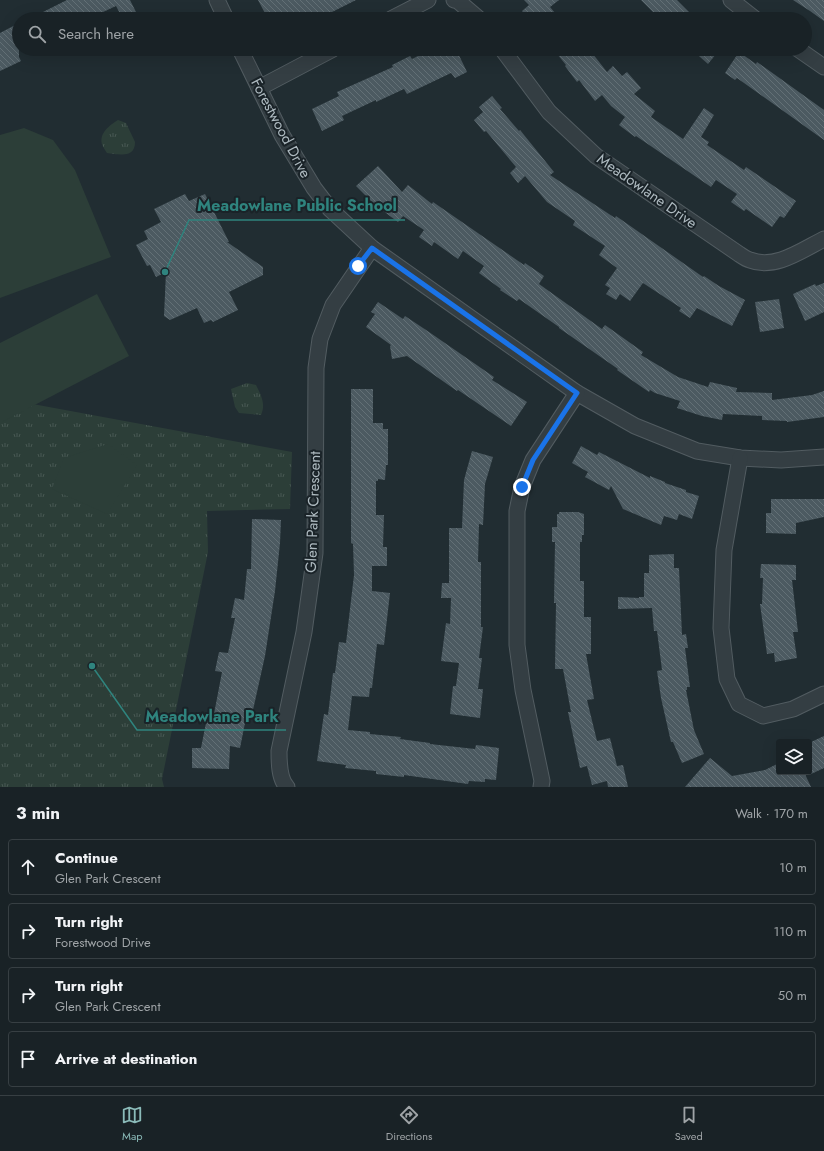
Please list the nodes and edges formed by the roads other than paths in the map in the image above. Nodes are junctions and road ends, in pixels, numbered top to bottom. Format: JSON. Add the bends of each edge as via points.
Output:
{"nodes":[{"id":1,"x":217,"y":0,"type":"edge"},
{"id":2,"x":428,"y":0,"type":"edge"},
{"id":3,"x":454,"y":0,"type":"edge"},
{"id":4,"x":731,"y":0,"type":"edge"},
{"id":5,"x":223,"y":12,"type":"edge"},
{"id":6,"x":405,"y":12,"type":"edge"},
{"id":7,"x":471,"y":12,"type":"edge"},
{"id":8,"x":744,"y":12,"type":"edge"},
{"id":9,"x":243,"y":56,"type":"edge"},
{"id":10,"x":320,"y":56,"type":"edge"},
{"id":11,"x":507,"y":56,"type":"edge"},
{"id":12,"x":808,"y":56,"type":"edge"},
{"id":13,"x":824,"y":67,"type":"edge"},
{"id":14,"x":259,"y":88,"type":"junction"},
{"id":15,"x":824,"y":239,"type":"edge"},
{"id":16,"x":372,"y":248,"type":"junction"},
{"id":17,"x":577,"y":393,"type":"junction"},
{"id":18,"x":824,"y":457,"type":"edge"},
{"id":19,"x":740,"y":458,"type":"junction"},
{"id":20,"x":824,"y":694,"type":"edge"},
{"id":21,"x":287,"y":787,"type":"edge"},
{"id":22,"x":541,"y":787,"type":"edge"}],
"edges":[{"from":1,"to":5,"type":"street"},
{"from":2,"to":6,"type":"street"},
{"from":3,"to":7,"type":"street"},
{"from":4,"to":8,"type":"street"},
{"from":9,"to":14,"type":"street","name":"Forestwood Drive"},
{"from":10,"to":14,"type":"street"},
{"from":11,"to":15,"type":"street","name":"Meadowlane Drive","via":[[549,112],[596,156],[744,257],[763,263],[780,261]]},
{"from":12,"to":13,"type":"street"},
{"from":14,"to":16,"type":"street","name":"Forestwood Drive","via":[[282,135],[314,188],[339,218]]},
{"from":16,"to":17,"type":"street","name":"Forestwood Drive"},
{"from":16,"to":21,"type":"street","name":"Glen Park Crescent","via":[[333,305],[320,340],[316,368],[314,553],[304,632],[279,750],[280,768],[284,785]]},
{"from":17,"to":19,"type":"street","name":"Forestwood Drive","via":[[635,426],[697,451]]},
{"from":17,"to":22,"type":"street","via":[[533,460],[516,511],[517,644]]},
{"from":18,"to":19,"type":"street","name":"Forestwood Drive","via":[[781,460]]},
{"from":19,"to":20,"type":"street","via":[[724,550],[721,628],[727,679],[739,704],[763,716],[793,709]]}]}
